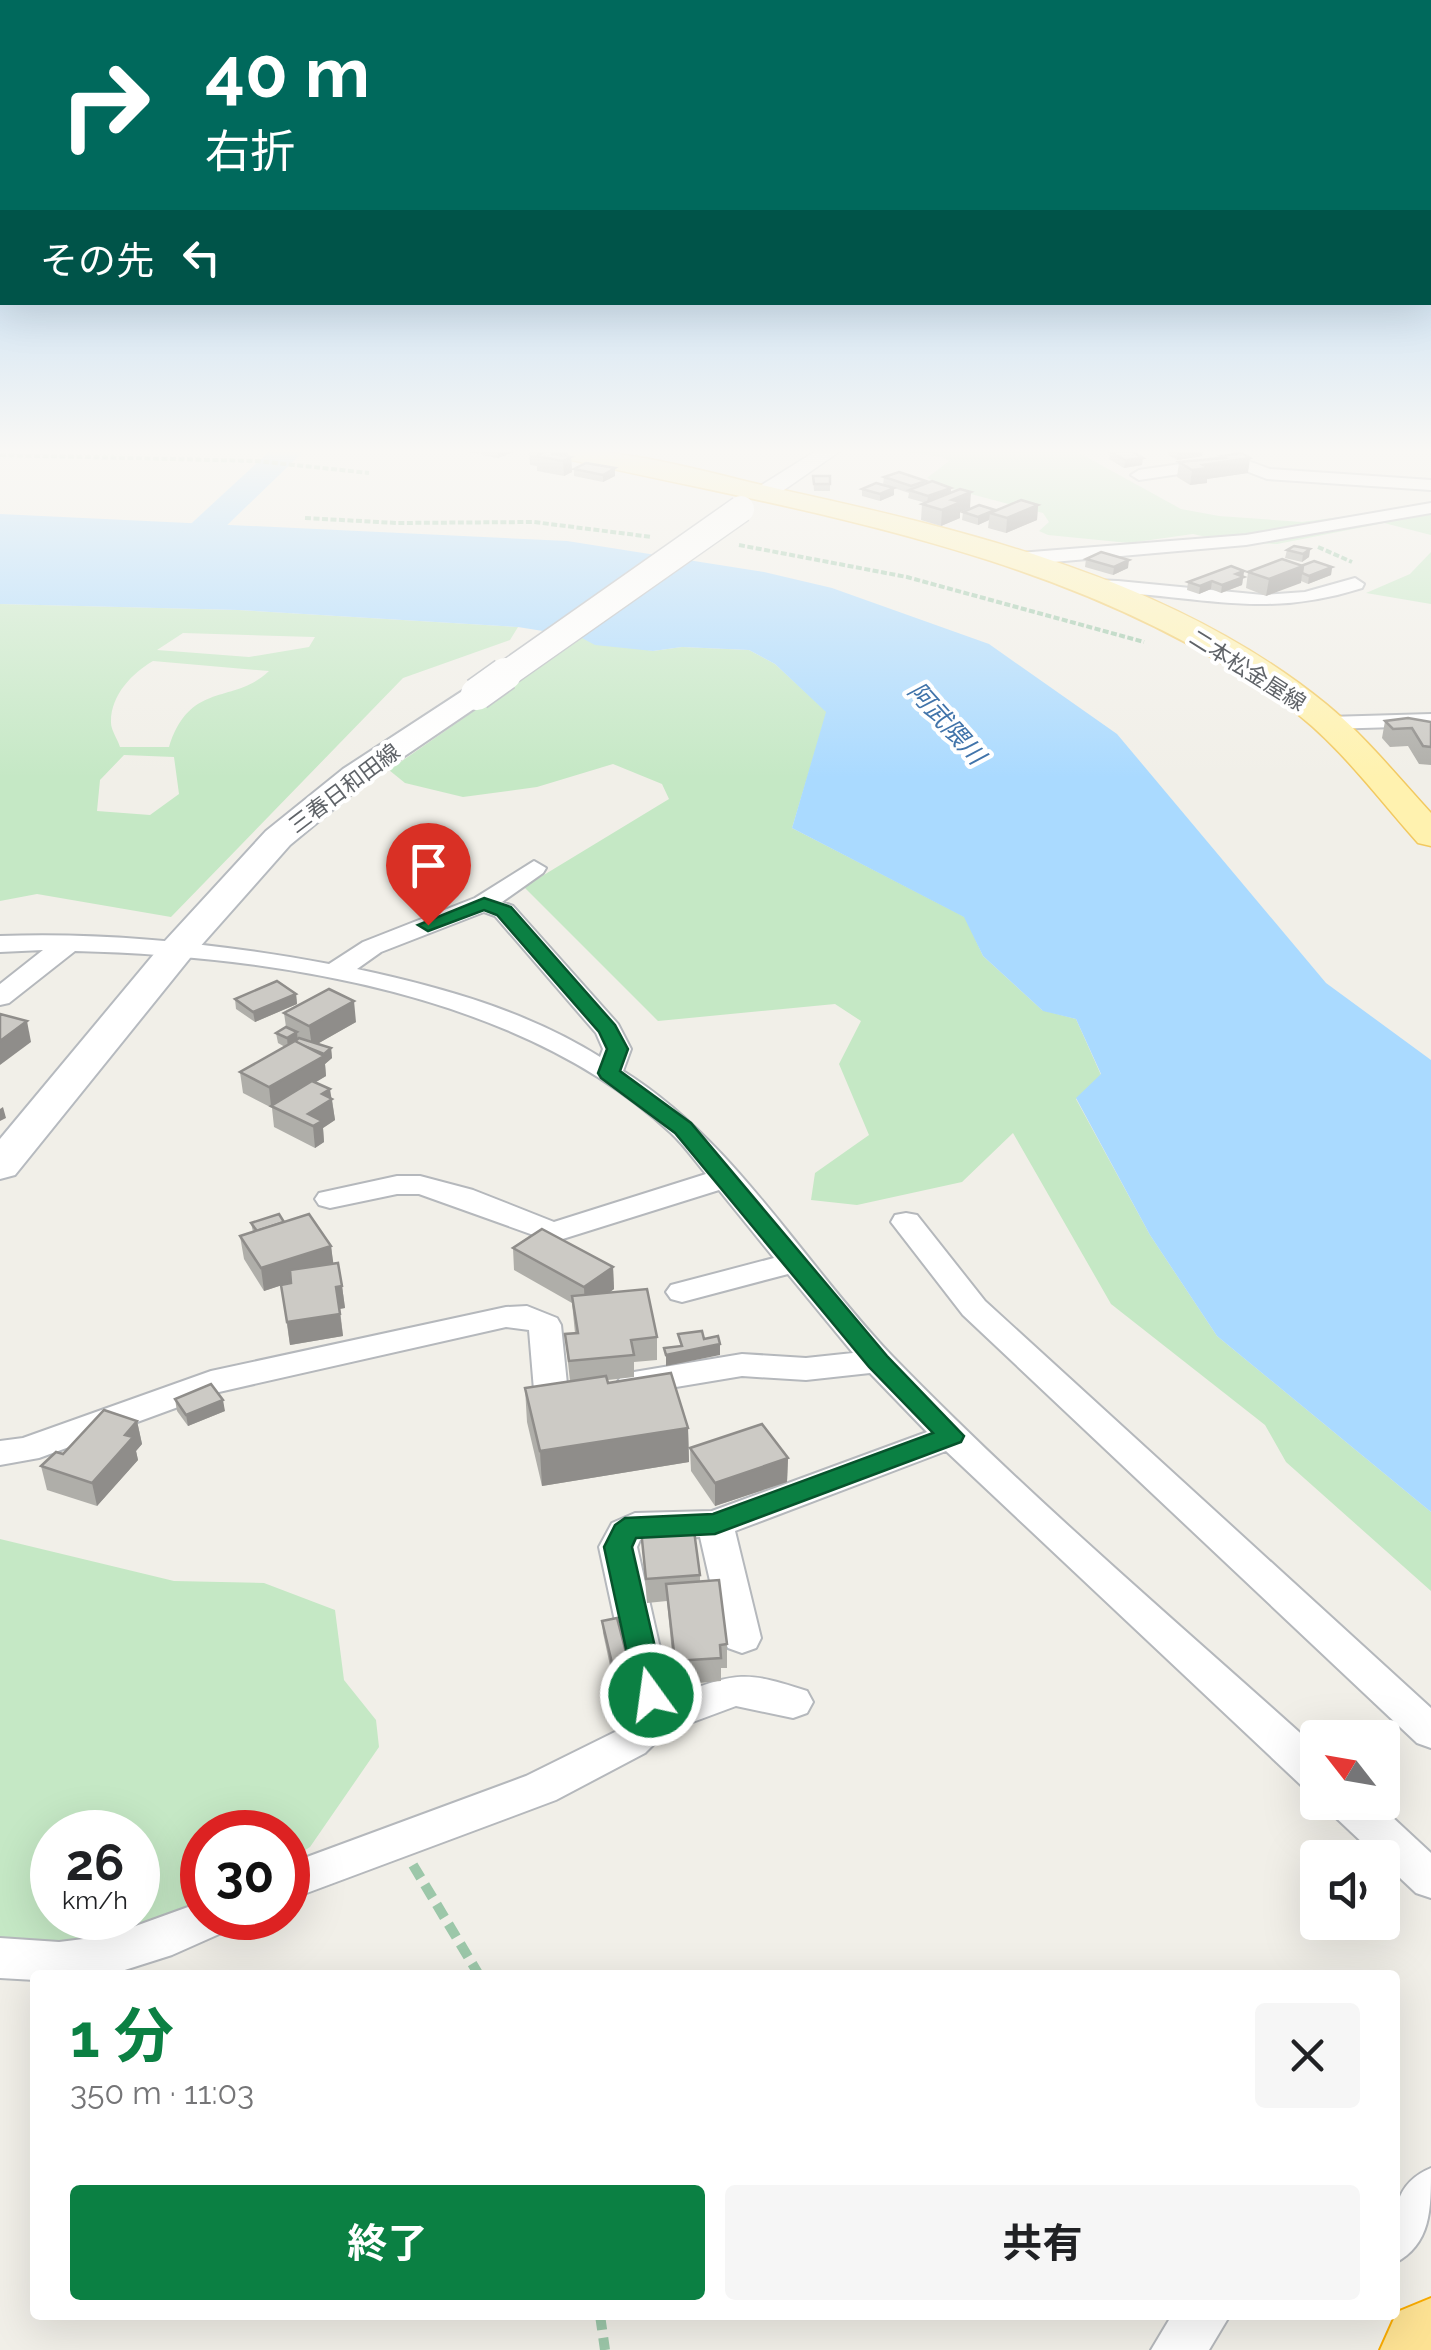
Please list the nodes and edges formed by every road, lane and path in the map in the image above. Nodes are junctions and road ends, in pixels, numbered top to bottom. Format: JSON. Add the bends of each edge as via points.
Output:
{"nodes":[{"id":1,"x":671,"y":559,"type":"edge"},
{"id":2,"x":825,"y":559,"type":"edge"},
{"id":3,"x":1019,"y":559,"type":"joint"},
{"id":4,"x":1023,"y":559,"type":"edge"},
{"id":5,"x":1355,"y":584,"type":"dead end"},
{"id":6,"x":1094,"y":586,"type":"junction"},
{"id":7,"x":1224,"y":652,"type":"junction"},
{"id":8,"x":1431,"y":720,"type":"edge"},
{"id":9,"x":1328,"y":724,"type":"junction"},
{"id":10,"x":1431,"y":834,"type":"edge"},
{"id":11,"x":534,"y":868,"type":"dead end"},
{"id":12,"x":484,"y":903,"type":"junction"},
{"id":13,"x":71,"y":941,"type":"junction"},
{"id":14,"x":0,"y":944,"type":"edge"},
{"id":15,"x":177,"y":950,"type":"junction"},
{"id":16,"x":335,"y":972,"type":"junction"},
{"id":17,"x":0,"y":997,"type":"edge"},
{"id":18,"x":608,"y":1073,"type":"junction"},
{"id":19,"x":0,"y":1166,"type":"edge"},
{"id":20,"x":725,"y":1178,"type":"junction"},
{"id":21,"x":330,"y":1199,"type":"dead end"},
{"id":22,"x":906,"y":1222,"type":"dead end"},
{"id":23,"x":795,"y":1262,"type":"junction"},
{"id":24,"x":682,"y":1292,"type":"dead end"},
{"id":25,"x":878,"y":1362,"type":"junction"},
{"id":26,"x":951,"y":1436,"type":"junction"},
{"id":27,"x":0,"y":1453,"type":"edge"},
{"id":28,"x":715,"y":1524,"type":"junction"},
{"id":29,"x":742,"y":1638,"type":"dead end"},
{"id":30,"x":793,"y":1702,"type":"dead end"},
{"id":31,"x":652,"y":1720,"type":"junction"},
{"id":32,"x":1431,"y":1732,"type":"edge"},
{"id":33,"x":1300,"y":1758,"type":"edge"},
{"id":34,"x":1366,"y":1820,"type":"edge"},
{"id":35,"x":398,"y":1840,"type":"junction"},
{"id":36,"x":310,"y":1874,"type":"edge"},
{"id":37,"x":1431,"y":1880,"type":"edge"},
{"id":38,"x":180,"y":1932,"type":"edge"},
{"id":39,"x":0,"y":1958,"type":"edge"},
{"id":40,"x":477,"y":1970,"type":"edge"},
{"id":41,"x":1431,"y":2192,"type":"edge"},
{"id":42,"x":1400,"y":2232,"type":"edge"},
{"id":43,"x":601,"y":2320,"type":"edge"},
{"id":44,"x":1200,"y":2320,"type":"edge"},
{"id":45,"x":605,"y":2350,"type":"edge"},
{"id":46,"x":1177,"y":2350,"type":"edge"}],
"edges":[{"from":1,"to":15,"type":"main road","name":"三春日和田線","bridge":true,"via":[[354,776],[290,828]]},
{"from":2,"to":7,"type":"path","via":[[1173,650]]},
{"from":3,"to":4,"type":"street"},
{"from":3,"to":6,"type":"main road","name":"二本松金屋線"},
{"from":5,"to":6,"type":"street","via":[[1312,597],[1256,601]]},
{"from":6,"to":7,"type":"main road","name":"二本松金屋線"},
{"from":7,"to":9,"type":"main road","name":"二本松金屋線"},
{"from":8,"to":9,"type":"street"},
{"from":9,"to":10,"type":"main road","name":"二本松金屋線"},
{"from":11,"to":12,"type":"street"},
{"from":12,"to":16,"type":"street","via":[[372,947]]},
{"from":12,"to":18,"type":"street","via":[[504,911],[608,1030],[617,1049]]},
{"from":13,"to":14,"type":"street"},
{"from":13,"to":15,"type":"street"},
{"from":13,"to":17,"type":"street"},
{"from":15,"to":16,"type":"street"},
{"from":15,"to":19,"type":"main road","name":"三春日和田線"},
{"from":16,"to":18,"type":"street","via":[[428,992],[532,1028]]},
{"from":18,"to":20,"type":"street","via":[[683,1128]]},
{"from":20,"to":21,"type":"street","via":[[553,1233],[420,1185]]},
{"from":20,"to":23,"type":"street"},
{"from":22,"to":32,"type":"street","via":[[974,1308]]},
{"from":23,"to":24,"type":"street"},
{"from":23,"to":25,"type":"street"},
{"from":25,"to":26,"type":"street"},
{"from":25,"to":27,"type":"street","via":[[806,1369],[742,1365],[561,1397],[551,1390],[545,1324],[527,1316],[506,1318],[212,1382]]},
{"from":26,"to":28,"type":"street"},
{"from":26,"to":33,"type":"street"},
{"from":28,"to":29,"type":"street"},
{"from":28,"to":31,"type":"street","via":[[635,1526],[618,1547]]},
{"from":30,"to":31,"type":"street","via":[[734,1690]]},
{"from":31,"to":35,"type":"street","via":[[630,1742],[541,1788]]},
{"from":34,"to":37,"type":"street"},
{"from":35,"to":36,"type":"street"},
{"from":35,"to":40,"type":"path"},
{"from":38,"to":39,"type":"street","via":[[113,1956],[54,1964]]},
{"from":41,"to":42,"type":"street"},
{"from":43,"to":45,"type":"path"},
{"from":44,"to":46,"type":"street"}]}
